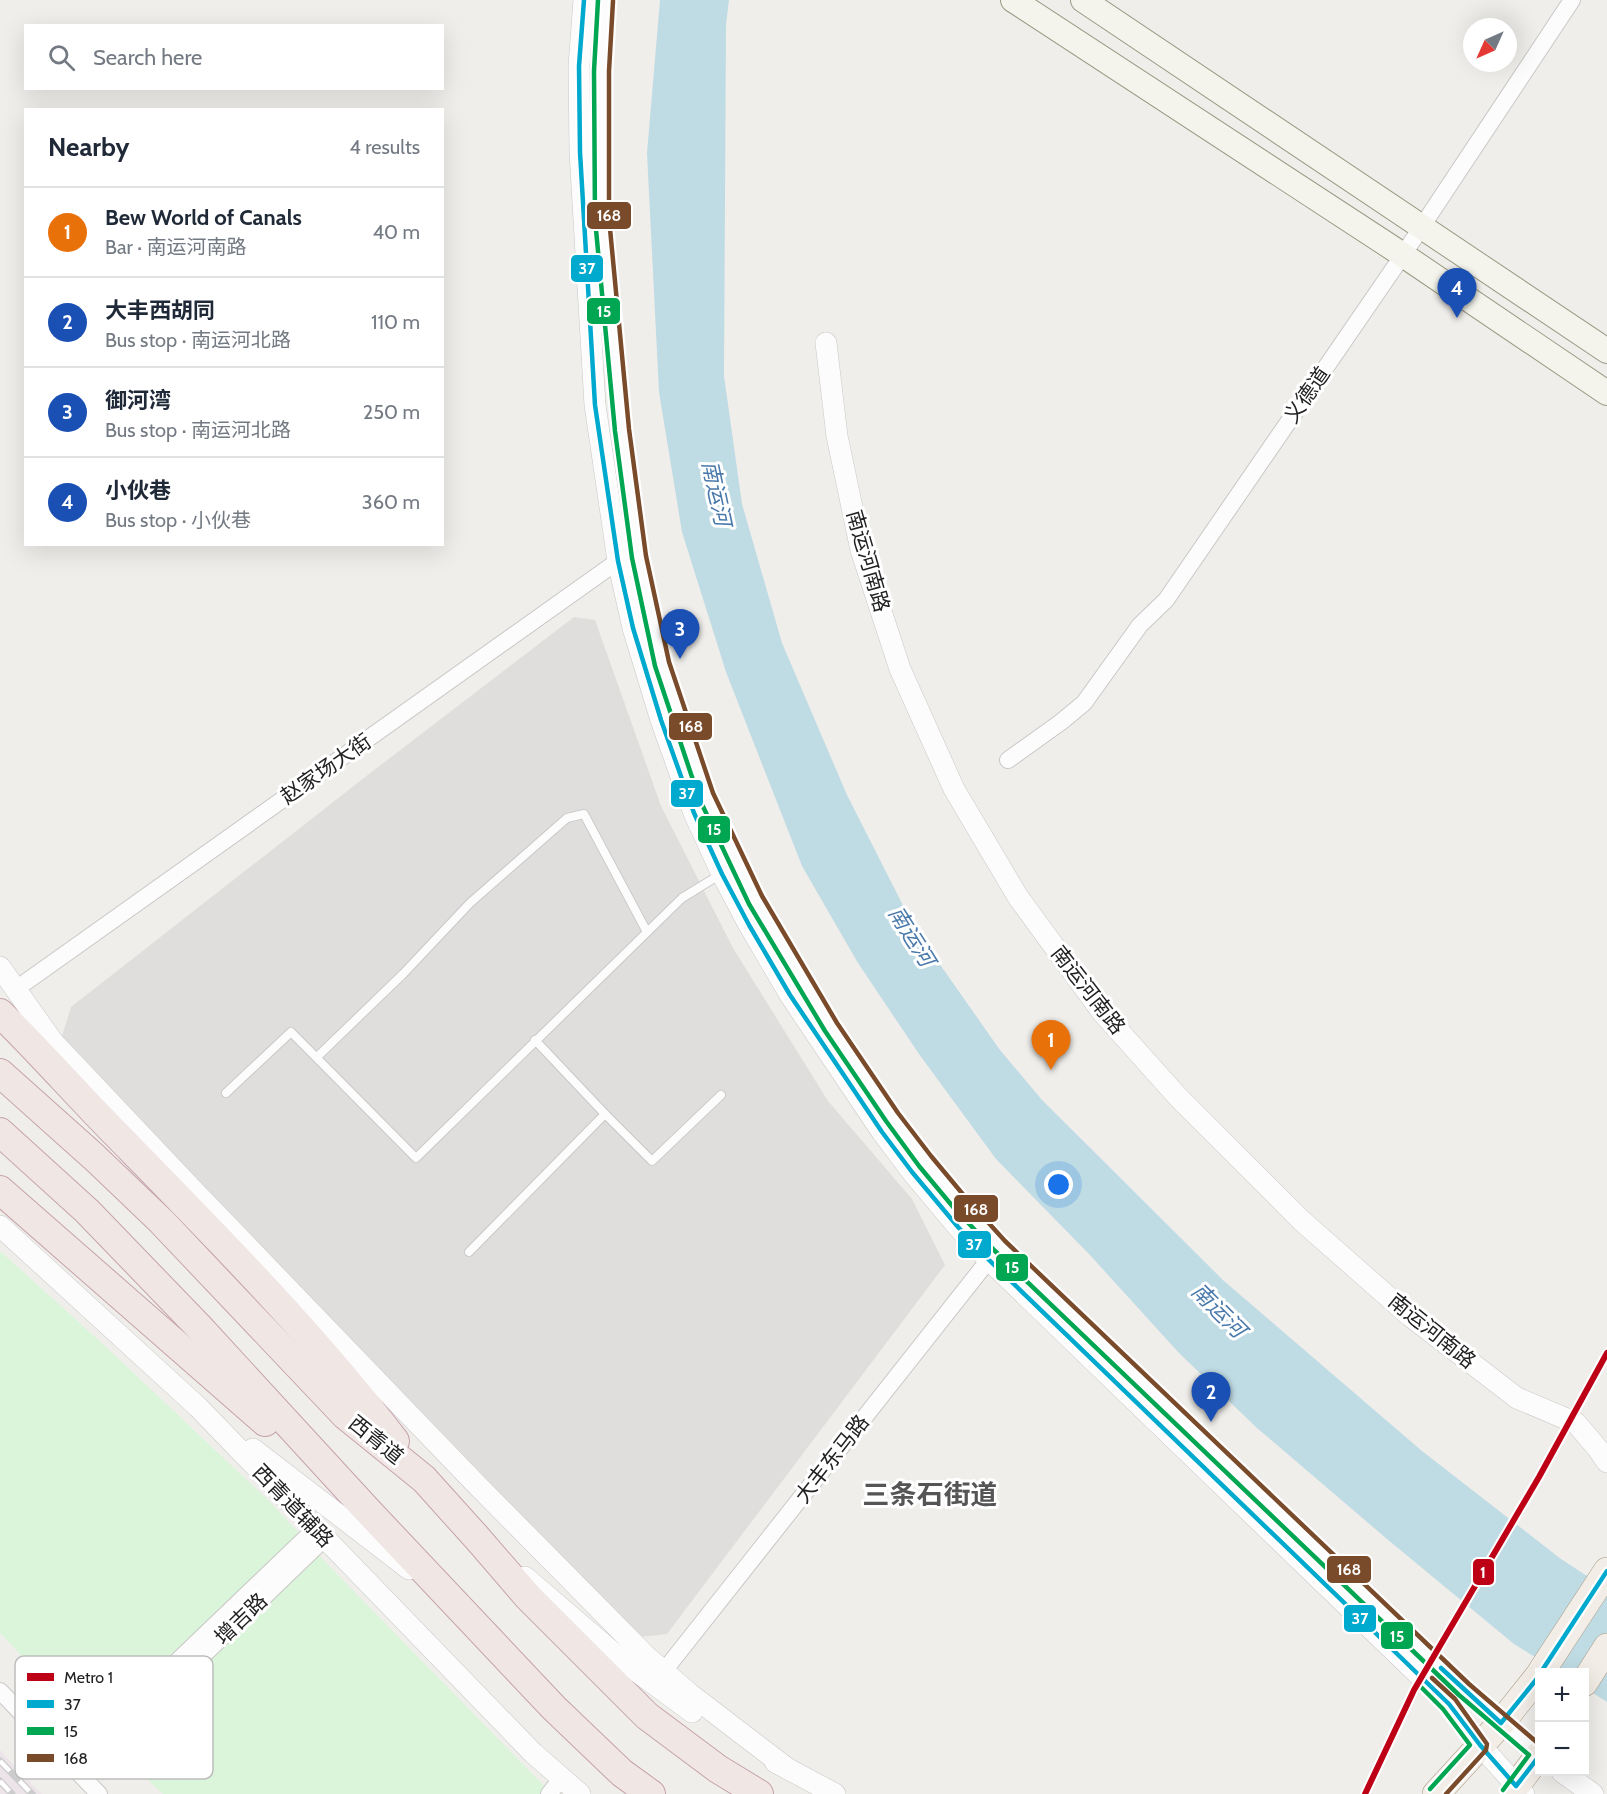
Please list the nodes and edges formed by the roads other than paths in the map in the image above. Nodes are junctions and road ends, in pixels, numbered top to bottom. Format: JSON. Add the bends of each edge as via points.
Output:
{"nodes":[{"id":1,"x":584,"y":0,"type":"edge"},
{"id":2,"x":606,"y":0,"type":"edge"},
{"id":3,"x":1013,"y":0,"type":"edge"},
{"id":4,"x":1083,"y":0,"type":"edge"},
{"id":5,"x":1572,"y":0,"type":"edge"},
{"id":6,"x":1421,"y":226,"type":"junction"},
{"id":7,"x":1403,"y":255,"type":"junction"},
{"id":8,"x":826,"y":343,"type":"dead end"},
{"id":9,"x":1607,"y":351,"type":"edge"},
{"id":10,"x":1607,"y":393,"type":"edge"},
{"id":11,"x":628,"y":559,"type":"junction"},
{"id":12,"x":1008,"y":760,"type":"dead end"},
{"id":13,"x":730,"y":869,"type":"junction"},
{"id":14,"x":647,"y":932,"type":"junction"},
{"id":15,"x":0,"y":968,"type":"edge"},
{"id":16,"x":8,"y":998,"type":"edge"},
{"id":17,"x":8,"y":1021,"type":"edge"},
{"id":18,"x":535,"y":1040,"type":"junction"},
{"id":19,"x":318,"y":1058,"type":"junction"},
{"id":20,"x":0,"y":1073,"type":"edge"},
{"id":21,"x":226,"y":1093,"type":"dead end"},
{"id":22,"x":721,"y":1095,"type":"dead end"},
{"id":23,"x":605,"y":1114,"type":"junction"},
{"id":24,"x":0,"y":1132,"type":"edge"},
{"id":25,"x":0,"y":1190,"type":"edge"},
{"id":26,"x":0,"y":1226,"type":"edge"},
{"id":27,"x":469,"y":1252,"type":"dead end"},
{"id":28,"x":994,"y":1253,"type":"junction"},
{"id":29,"x":198,"y":1407,"type":"junction"},
{"id":30,"x":1607,"y":1462,"type":"edge"},
{"id":31,"x":424,"y":1479,"type":"junction"},
{"id":32,"x":368,"y":1511,"type":"junction"},
{"id":33,"x":319,"y":1534,"type":"junction"},
{"id":34,"x":478,"y":1539,"type":"junction"},
{"id":35,"x":1607,"y":1571,"type":"edge"},
{"id":36,"x":456,"y":1605,"type":"junction"},
{"id":37,"x":1607,"y":1647,"type":"edge"},
{"id":38,"x":192,"y":1656,"type":"edge"},
{"id":39,"x":1544,"y":1668,"type":"edge"},
{"id":40,"x":664,"y":1671,"type":"junction"},
{"id":41,"x":1589,"y":1675,"type":"edge"},
{"id":42,"x":1535,"y":1680,"type":"edge"},
{"id":43,"x":0,"y":1691,"type":"edge"},
{"id":44,"x":15,"y":1707,"type":"edge"},
{"id":45,"x":1501,"y":1723,"type":"junction"},
{"id":46,"x":1480,"y":1745,"type":"junction"},
{"id":47,"x":1535,"y":1751,"type":"edge"},
{"id":48,"x":1535,"y":1761,"type":"edge"},
{"id":49,"x":788,"y":1769,"type":"junction"},
{"id":50,"x":1568,"y":1776,"type":"edge"},
{"id":51,"x":85,"y":1779,"type":"edge"},
{"id":52,"x":555,"y":1786,"type":"edge"},
{"id":53,"x":1517,"y":1791,"type":"edge"},
{"id":54,"x":99,"y":1794,"type":"edge"},
{"id":55,"x":580,"y":1794,"type":"edge"},
{"id":56,"x":651,"y":1794,"type":"edge"},
{"id":57,"x":759,"y":1794,"type":"edge"},
{"id":58,"x":835,"y":1794,"type":"edge"},
{"id":59,"x":1436,"y":1794,"type":"edge"},
{"id":60,"x":1593,"y":1794,"type":"edge"}],
"edges":[{"from":1,"to":11,"type":"street","via":[[579,66],[580,152],[594,394]]},
{"from":2,"to":11,"type":"street","via":[[601,71],[603,218],[622,430]]},
{"from":3,"to":7,"type":"main road"},
{"from":4,"to":6,"type":"main road"},
{"from":5,"to":6,"type":"street","name":"义德道"},
{"from":6,"to":7,"type":"street","name":"义德道"},
{"from":6,"to":9,"type":"main road"},
{"from":7,"to":10,"type":"main road"},
{"from":7,"to":12,"type":"street","name":"义德道","via":[[1166,600],[1140,625],[1084,703]]},
{"from":8,"to":30,"type":"street","name":"南运河南路","via":[[837,436],[861,550],[900,669],[954,789],[1018,897],[1102,1012],[1178,1096],[1302,1221],[1410,1316],[1517,1398],[1576,1423]]},
{"from":11,"to":13,"type":"street"},
{"from":11,"to":16,"type":"street","name":"赵家场大街"},
{"from":13,"to":14,"type":"lane","via":[[682,898]]},
{"from":13,"to":28,"type":"street","via":[[754,900],[869,1083]]},
{"from":14,"to":18,"type":"lane"},
{"from":14,"to":19,"type":"lane","via":[[584,814],[567,818],[470,903]]},
{"from":15,"to":16,"type":"street"},
{"from":16,"to":17,"type":"highway"},
{"from":16,"to":40,"type":"street","via":[[476,1484]]},
{"from":17,"to":31,"type":"highway","via":[[290,1316],[354,1389]]},
{"from":18,"to":19,"type":"lane","via":[[416,1158]]},
{"from":18,"to":23,"type":"lane"},
{"from":19,"to":21,"type":"lane","via":[[291,1032]]},
{"from":20,"to":31,"type":"highway","name":"西青道","via":[[160,1221],[345,1415]]},
{"from":22,"to":23,"type":"lane","via":[[652,1161]]},
{"from":23,"to":27,"type":"lane"},
{"from":24,"to":32,"type":"highway","via":[[87,1211],[159,1285]]},
{"from":25,"to":32,"type":"highway"},
{"from":26,"to":29,"type":"street","name":"西青道辅路"},
{"from":28,"to":40,"type":"street","name":"大丰东马路"},
{"from":28,"to":45,"type":"street"},
{"from":28,"to":46,"type":"street","via":[[1449,1704]]},
{"from":29,"to":33,"type":"street","name":"西青道辅路"},
{"from":29,"to":36,"type":"street"},
{"from":31,"to":34,"type":"highway","name":"西青道"},
{"from":32,"to":36,"type":"highway"},
{"from":33,"to":38,"type":"street","name":"增吉路"},
{"from":33,"to":52,"type":"street","name":"西青道辅路","via":[[533,1753]]},
{"from":34,"to":49,"type":"street","via":[[624,1662],[687,1709]]},
{"from":34,"to":57,"type":"highway","name":"西青道","via":[[528,1597],[647,1716]]},
{"from":35,"to":39,"type":"main road"},
{"from":36,"to":56,"type":"highway","via":[[554,1708],[622,1773]]},
{"from":37,"to":41,"type":"main road"},
{"from":40,"to":49,"type":"street"},
{"from":42,"to":45,"type":"main road"},
{"from":43,"to":44,"type":"street"},
{"from":45,"to":46,"type":"main road"},
{"from":45,"to":47,"type":"street"},
{"from":46,"to":53,"type":"street"},
{"from":46,"to":59,"type":"main road"},
{"from":48,"to":53,"type":"main road"},
{"from":49,"to":58,"type":"street"},
{"from":50,"to":60,"type":"street"},
{"from":51,"to":54,"type":"street"},
{"from":52,"to":55,"type":"street","name":"西青道辅路"}]}
